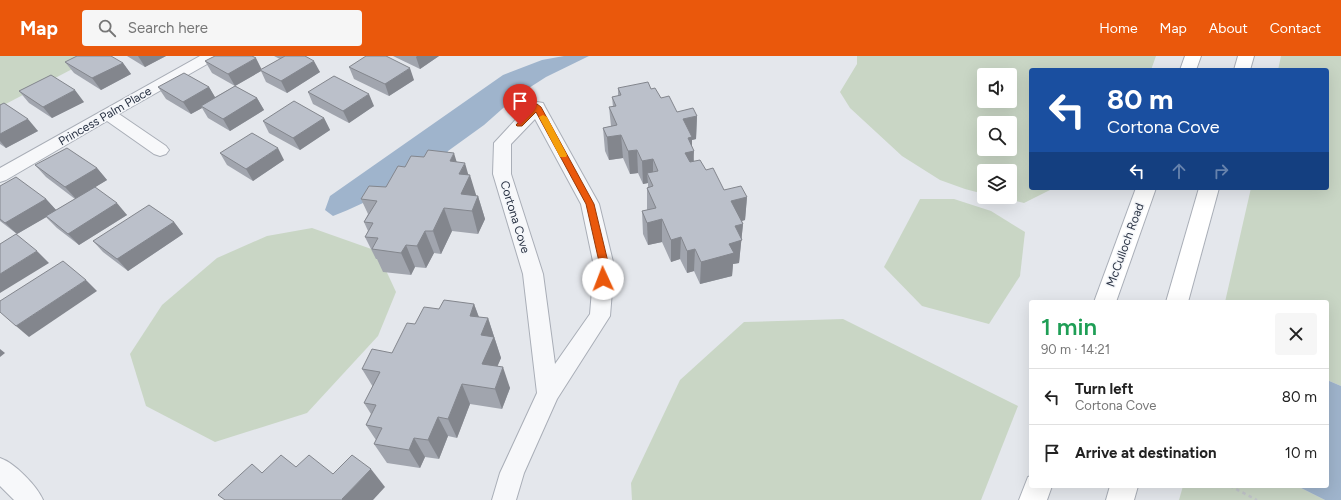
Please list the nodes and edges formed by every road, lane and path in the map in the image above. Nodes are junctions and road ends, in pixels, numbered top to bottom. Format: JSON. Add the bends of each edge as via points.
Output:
{"nodes":[{"id":1,"x":211,"y":56,"type":"edge"},
{"id":2,"x":1193,"y":56,"type":"edge"},
{"id":3,"x":1246,"y":56,"type":"edge"},
{"id":4,"x":1189,"y":68,"type":"edge"},
{"id":5,"x":1243,"y":68,"type":"edge"},
{"id":6,"x":107,"y":114,"type":"junction"},
{"id":7,"x":160,"y":150,"type":"dead end"},
{"id":8,"x":0,"y":176,"type":"edge"},
{"id":9,"x":1145,"y":190,"type":"edge"},
{"id":10,"x":1208,"y":190,"type":"edge"},
{"id":11,"x":1105,"y":300,"type":"edge"},
{"id":12,"x":1178,"y":300,"type":"edge"},
{"id":13,"x":548,"y":393,"type":"junction"},
{"id":14,"x":0,"y":469,"type":"edge"},
{"id":15,"x":1037,"y":488,"type":"edge"},
{"id":16,"x":1123,"y":488,"type":"edge"},
{"id":17,"x":1234,"y":488,"type":"edge"},
{"id":18,"x":31,"y":500,"type":"edge"},
{"id":19,"x":504,"y":500,"type":"edge"},
{"id":20,"x":1033,"y":500,"type":"edge"},
{"id":21,"x":1120,"y":500,"type":"edge"},
{"id":22,"x":1257,"y":500,"type":"edge"}],
"edges":[{"from":1,"to":6,"type":"street","name":"Princess Palm Place"},
{"from":2,"to":4,"type":"main road"},
{"from":3,"to":5,"type":"main road"},
{"from":6,"to":7,"type":"street"},
{"from":6,"to":8,"type":"street","name":"Princess Palm Place"},
{"from":9,"to":11,"type":"main road","name":"McCulloch Road"},
{"from":10,"to":12,"type":"main road"},
{"from":13,"to":13,"type":"street","name":"Cortona Cove","via":[[533,274],[502,174],[502,143],[537,107],[590,204],[604,266],[600,316]]},
{"from":13,"to":19,"type":"street","name":"Cortona Cove","via":[[512,473]]},
{"from":14,"to":18,"type":"street"},
{"from":15,"to":20,"type":"main road"},
{"from":16,"to":21,"type":"main road"},
{"from":17,"to":22,"type":"path"}]}
